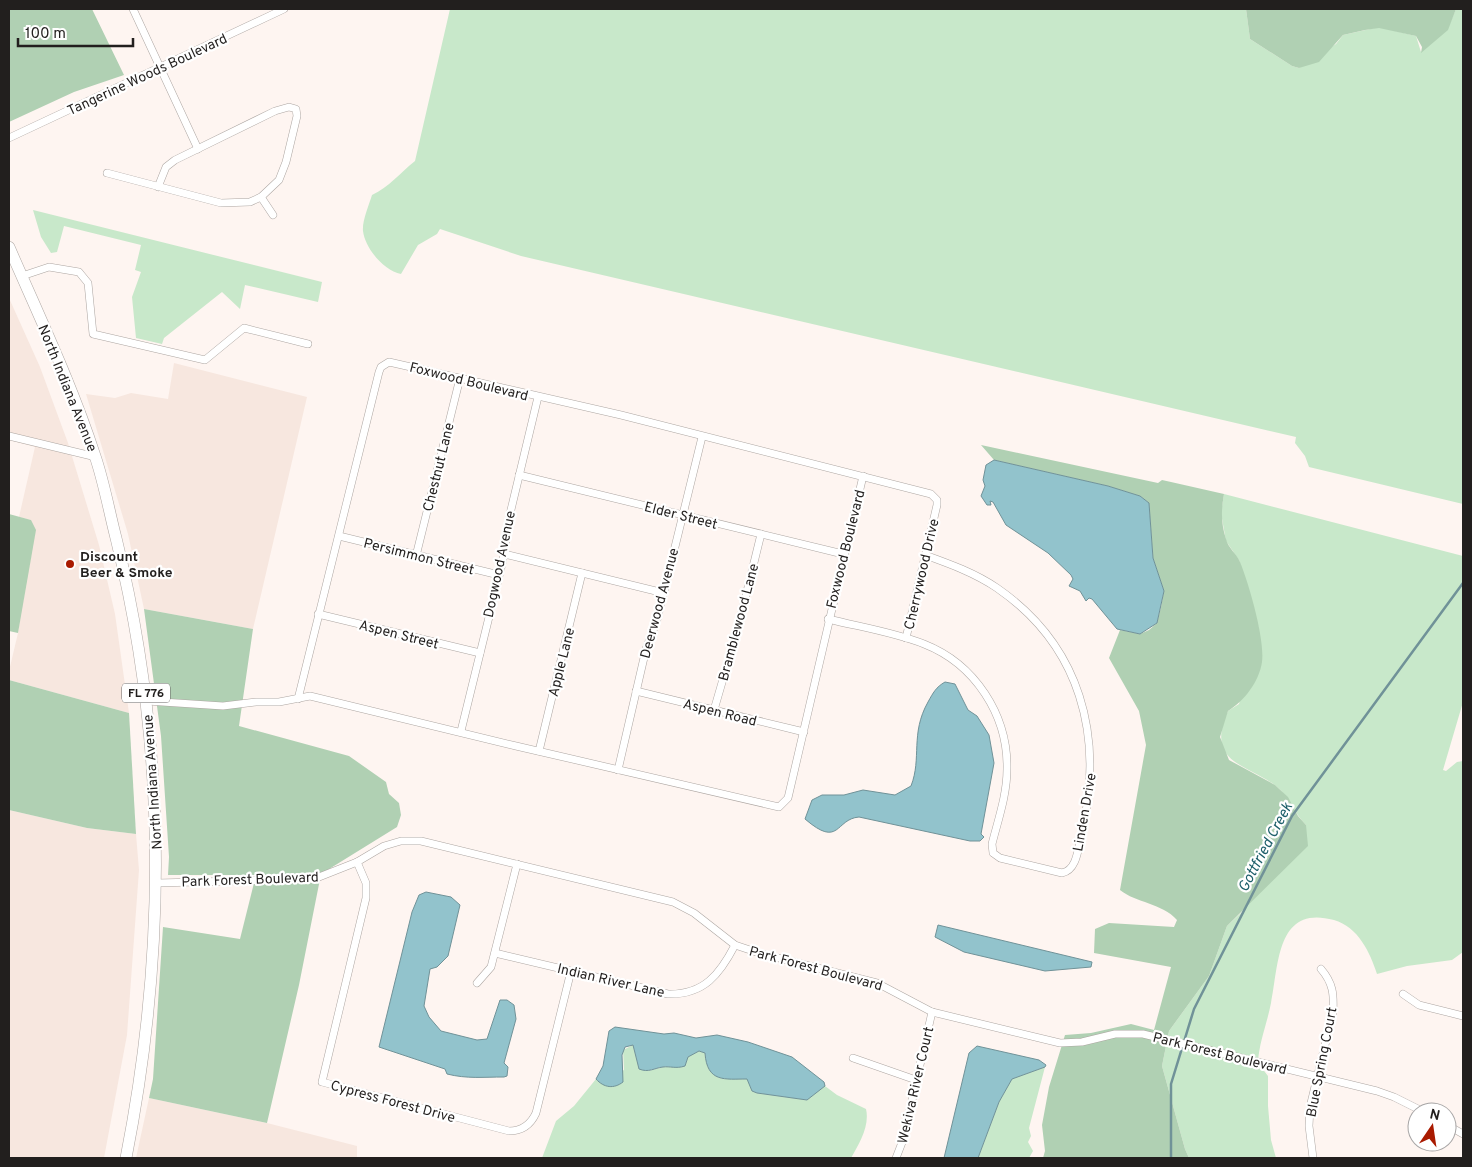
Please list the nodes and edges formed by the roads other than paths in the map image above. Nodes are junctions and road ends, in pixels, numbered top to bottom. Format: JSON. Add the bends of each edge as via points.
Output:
{"nodes":[{"id":1,"x":132,"y":9,"type":"edge"},
{"id":2,"x":284,"y":9,"type":"edge"},
{"id":3,"x":160,"y":68,"type":"junction"},
{"id":4,"x":9,"y":138,"type":"edge"},
{"id":5,"x":198,"y":149,"type":"junction"},
{"id":6,"x":107,"y":174,"type":"dead end"},
{"id":7,"x":158,"y":187,"type":"junction"},
{"id":8,"x":261,"y":197,"type":"junction"},
{"id":9,"x":273,"y":215,"type":"dead end"},
{"id":10,"x":9,"y":247,"type":"edge"},
{"id":11,"x":22,"y":276,"type":"junction"},
{"id":12,"x":308,"y":344,"type":"dead end"},
{"id":13,"x":460,"y":378,"type":"junction"},
{"id":14,"x":538,"y":397,"type":"junction"},
{"id":15,"x":9,"y":436,"type":"edge"},
{"id":16,"x":702,"y":437,"type":"junction"},
{"id":17,"x":96,"y":457,"type":"junction"},
{"id":18,"x":519,"y":475,"type":"junction"},
{"id":19,"x":863,"y":476,"type":"junction"},
{"id":20,"x":683,"y":515,"type":"junction"},
{"id":21,"x":761,"y":534,"type":"junction"},
{"id":22,"x":339,"y":536,"type":"junction"},
{"id":23,"x":504,"y":554,"type":"junction"},
{"id":24,"x":843,"y":554,"type":"junction"},
{"id":25,"x":925,"y":555,"type":"junction"},
{"id":26,"x":416,"y":556,"type":"junction"},
{"id":27,"x":582,"y":573,"type":"junction"},
{"id":28,"x":499,"y":575,"type":"junction"},
{"id":29,"x":664,"y":593,"type":"junction"},
{"id":30,"x":318,"y":614,"type":"junction"},
{"id":31,"x":828,"y":619,"type":"junction"},
{"id":32,"x":906,"y":638,"type":"junction"},
{"id":33,"x":480,"y":653,"type":"junction"},
{"id":34,"x":636,"y":691,"type":"junction"},
{"id":35,"x":298,"y":699,"type":"junction"},
{"id":36,"x":147,"y":701,"type":"junction"},
{"id":37,"x":714,"y":710,"type":"junction"},
{"id":38,"x":461,"y":731,"type":"junction"},
{"id":39,"x":804,"y":732,"type":"junction"},
{"id":40,"x":539,"y":752,"type":"junction"},
{"id":41,"x":618,"y":770,"type":"junction"},
{"id":42,"x":357,"y":862,"type":"junction"},
{"id":43,"x":517,"y":864,"type":"junction"},
{"id":44,"x":156,"y":883,"type":"junction"},
{"id":45,"x":735,"y":945,"type":"junction"},
{"id":46,"x":496,"y":952,"type":"junction"},
{"id":47,"x":1321,"y":969,"type":"dead end"},
{"id":48,"x":571,"y":971,"type":"junction"},
{"id":49,"x":477,"y":983,"type":"dead end"},
{"id":50,"x":1403,"y":994,"type":"dead end"},
{"id":51,"x":932,"y":1012,"type":"junction"},
{"id":52,"x":1463,"y":1016,"type":"edge"},
{"id":53,"x":853,"y":1058,"type":"dead end"},
{"id":54,"x":1317,"y":1077,"type":"junction"},
{"id":55,"x":916,"y":1080,"type":"junction"},
{"id":56,"x":1407,"y":1104,"type":"edge"},
{"id":57,"x":126,"y":1158,"type":"edge"},
{"id":58,"x":896,"y":1158,"type":"edge"},
{"id":59,"x":1313,"y":1158,"type":"edge"}],
"edges":[{"from":1,"to":3,"type":"street"},
{"from":2,"to":3,"type":"street","name":"Tangerine Woods Boulevard"},
{"from":3,"to":4,"type":"street","name":"Tangerine Woods Boulevard"},
{"from":3,"to":5,"type":"street"},
{"from":5,"to":7,"type":"street","via":[[166,167]]},
{"from":5,"to":8,"type":"street","via":[[275,111],[289,107],[296,109],[283,171],[272,189]]},
{"from":6,"to":7,"type":"street"},
{"from":7,"to":8,"type":"street","via":[[232,204]]},
{"from":8,"to":9,"type":"street"},
{"from":10,"to":11,"type":"main road","name":"North Indiana Avenue","number":"FL 776"},
{"from":11,"to":12,"type":"street","via":[[48,267],[79,272],[88,283],[93,334],[205,360],[244,328]]},
{"from":11,"to":17,"type":"main road","name":"North Indiana Avenue","number":"FL 776"},
{"from":13,"to":14,"type":"street","name":"Foxwood Boulevard"},
{"from":13,"to":22,"type":"street","name":"Foxwood Boulevard","via":[[393,362],[381,367]]},
{"from":13,"to":26,"type":"street","name":"Chestnut Lane"},
{"from":14,"to":16,"type":"street","name":"Foxwood Boulevard"},
{"from":14,"to":18,"type":"street","name":"Dogwood Avenue"},
{"from":15,"to":17,"type":"street"},
{"from":16,"to":19,"type":"street","name":"Foxwood Boulevard"},
{"from":16,"to":20,"type":"street","name":"Deerwood Avenue"},
{"from":17,"to":36,"type":"main road","name":"North Indiana Avenue","number":"FL 776","via":[[126,581]]},
{"from":18,"to":20,"type":"street","name":"Elder Street"},
{"from":18,"to":23,"type":"street","name":"Dogwood Avenue"},
{"from":19,"to":24,"type":"street","name":"Foxwood Boulevard"},
{"from":19,"to":25,"type":"street","name":"Cherrywood Drive","via":[[935,497],[937,505]]},
{"from":20,"to":21,"type":"street","name":"Elder Street"},
{"from":20,"to":29,"type":"street","name":"Deerwood Avenue"},
{"from":21,"to":24,"type":"street","name":"Elder Street"},
{"from":21,"to":37,"type":"street","name":"Bramblewood Lane"},
{"from":22,"to":26,"type":"street","name":"Persimmon Street"},
{"from":22,"to":30,"type":"street","name":"Foxwood Boulevard"},
{"from":23,"to":27,"type":"street"},
{"from":23,"to":28,"type":"street","name":"Dogwood Avenue"},
{"from":24,"to":31,"type":"street","name":"Foxwood Boulevard"},
{"from":25,"to":32,"type":"street","name":"Cherrywood Drive"},
{"from":25,"to":32,"type":"street","name":"Linden Drive","via":[[978,576],[1014,601],[1047,635],[1072,677],[1087,721],[1092,767],[1087,808],[1071,869],[1062,873],[1000,858],[994,853],[992,844],[1007,770],[1005,743],[998,718],[983,690],[962,667],[935,649]]},
{"from":26,"to":28,"type":"street","name":"Persimmon Street"},
{"from":27,"to":29,"type":"street"},
{"from":27,"to":40,"type":"street","name":"Apple Lane"},
{"from":28,"to":33,"type":"street","name":"Dogwood Avenue"},
{"from":29,"to":34,"type":"street","name":"Deerwood Avenue"},
{"from":30,"to":33,"type":"street","name":"Aspen Street"},
{"from":30,"to":35,"type":"street","name":"Foxwood Boulevard"},
{"from":31,"to":32,"type":"street","name":"Linden Drive"},
{"from":31,"to":39,"type":"street","name":"Foxwood Boulevard"},
{"from":33,"to":38,"type":"street","name":"Dogwood Avenue"},
{"from":34,"to":37,"type":"street","name":"Aspen Road"},
{"from":34,"to":41,"type":"street","name":"Deerwood Avenue"},
{"from":35,"to":36,"type":"street","name":"Foxwood Boulevard","via":[[223,706]]},
{"from":35,"to":38,"type":"street","name":"Foxwood Boulevard","via":[[310,696],[328,699]]},
{"from":36,"to":44,"type":"main road","name":"North Indiana Avenue","number":"FL 776","via":[[156,793]]},
{"from":37,"to":39,"type":"street","name":"Aspen Road"},
{"from":38,"to":40,"type":"street","name":"Foxwood Boulevard"},
{"from":39,"to":41,"type":"street","name":"Foxwood Boulevard","via":[[788,798],[779,807]]},
{"from":40,"to":41,"type":"street","name":"Foxwood Boulevard"},
{"from":42,"to":43,"type":"street","name":"Park Forest Boulevard","via":[[384,846],[410,840]]},
{"from":42,"to":44,"type":"street","name":"Park Forest Boulevard","via":[[314,879]]},
{"from":42,"to":48,"type":"street","name":"Cypress Forest Drive","via":[[366,883],[366,898],[322,1082],[510,1131],[523,1128],[536,1113]]},
{"from":43,"to":45,"type":"street","name":"Park Forest Boulevard","via":[[673,902],[694,913]]},
{"from":43,"to":46,"type":"street"},
{"from":44,"to":57,"type":"main road","name":"North Indiana Avenue","number":"FL 776","via":[[148,1014]]},
{"from":45,"to":48,"type":"street","name":"Indian River Lane","via":[[716,976],[698,990],[682,994],[668,994]]},
{"from":45,"to":51,"type":"street","name":"Park Forest Boulevard","via":[[877,983]]},
{"from":46,"to":48,"type":"street","name":"Indian River Lane"},
{"from":46,"to":49,"type":"street","via":[[491,968]]},
{"from":47,"to":54,"type":"street","name":"Blue Spring Court","via":[[1331,983],[1333,1012]]},
{"from":50,"to":52,"type":"street","via":[[1419,1005]]},
{"from":51,"to":54,"type":"street","name":"Park Forest Boulevard","via":[[1060,1043],[1082,1042],[1116,1034],[1143,1034]]},
{"from":51,"to":55,"type":"street","name":"Wekiva River Court"},
{"from":53,"to":55,"type":"street"},
{"from":54,"to":56,"type":"street","name":"Park Forest Boulevard","via":[[1394,1097]]},
{"from":54,"to":59,"type":"street","name":"Blue Spring Court","via":[[1309,1117]]},
{"from":55,"to":58,"type":"street","name":"Wekiva River Court"}]}
